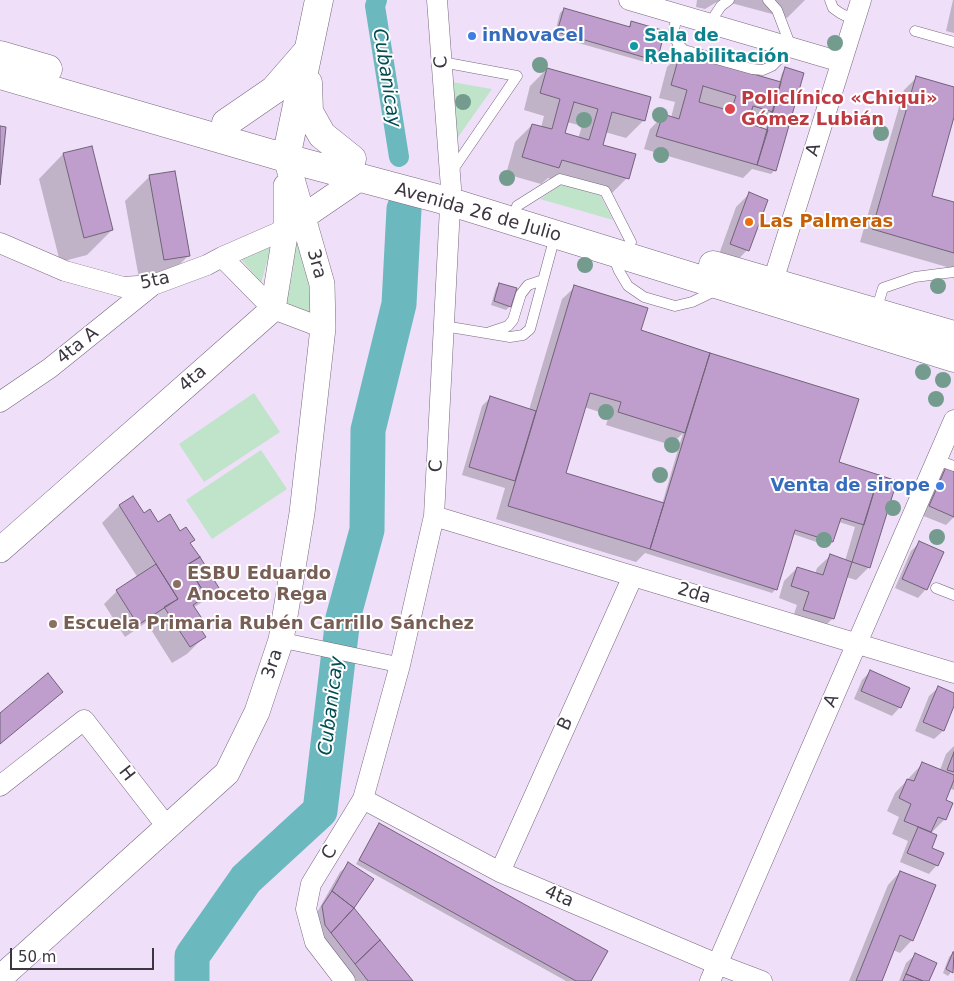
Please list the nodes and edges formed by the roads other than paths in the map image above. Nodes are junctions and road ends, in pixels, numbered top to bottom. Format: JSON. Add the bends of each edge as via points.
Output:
{"nodes":[{"id":1,"x":319,"y":0,"type":"edge"},
{"id":2,"x":437,"y":0,"type":"edge"},
{"id":3,"x":630,"y":0,"type":"edge"},
{"id":4,"x":729,"y":0,"type":"edge"},
{"id":5,"x":768,"y":0,"type":"edge"},
{"id":6,"x":830,"y":0,"type":"edge"},
{"id":7,"x":861,"y":0,"type":"edge"},
{"id":8,"x":676,"y":14,"type":"junction"},
{"id":9,"x":854,"y":20,"type":"junction"},
{"id":10,"x":712,"y":23,"type":"junction"},
{"id":11,"x":915,"y":31,"type":"dead end"},
{"id":12,"x":954,"y":42,"type":"edge"},
{"id":13,"x":791,"y":47,"type":"junction"},
{"id":14,"x":308,"y":51,"type":"junction"},
{"id":15,"x":0,"y":55,"type":"edge"},
{"id":16,"x":442,"y":62,"type":"junction"},
{"id":17,"x":841,"y":62,"type":"junction"},
{"id":18,"x":0,"y":75,"type":"edge"},
{"id":19,"x":226,"y":122,"type":"junction"},
{"id":20,"x":288,"y":150,"type":"junction"},
{"id":21,"x":369,"y":172,"type":"junction"},
{"id":22,"x":443,"y":189,"type":"junction"},
{"id":23,"x":517,"y":206,"type":"junction"},
{"id":24,"x":295,"y":223,"type":"junction"},
{"id":25,"x":555,"y":235,"type":"junction"},
{"id":26,"x":0,"y":243,"type":"edge"},
{"id":27,"x":622,"y":247,"type":"junction"},
{"id":28,"x":222,"y":257,"type":"junction"},
{"id":29,"x":954,"y":272,"type":"edge"},
{"id":30,"x":543,"y":280,"type":"junction"},
{"id":31,"x":154,"y":285,"type":"junction"},
{"id":32,"x":770,"y":291,"type":"junction"},
{"id":33,"x":880,"y":300,"type":"junction"},
{"id":34,"x":273,"y":309,"type":"junction"},
{"id":35,"x":444,"y":326,"type":"junction"},
{"id":36,"x":323,"y":328,"type":"junction"},
{"id":37,"x":488,"y":333,"type":"junction"},
{"id":38,"x":954,"y":336,"type":"edge"},
{"id":39,"x":954,"y":358,"type":"edge"},
{"id":40,"x":0,"y":402,"type":"edge"},
{"id":41,"x":954,"y":420,"type":"edge"},
{"id":42,"x":945,"y":463,"type":"edge"},
{"id":43,"x":434,"y":516,"type":"junction"},
{"id":44,"x":0,"y":550,"type":"edge"},
{"id":45,"x":633,"y":576,"type":"junction"},
{"id":46,"x":936,"y":588,"type":"dead end"},
{"id":47,"x":954,"y":595,"type":"edge"},
{"id":48,"x":281,"y":640,"type":"junction"},
{"id":49,"x":857,"y":643,"type":"junction"},
{"id":50,"x":392,"y":663,"type":"junction"},
{"id":51,"x":954,"y":673,"type":"edge"},
{"id":52,"x":0,"y":786,"type":"edge"},
{"id":53,"x":363,"y":799,"type":"junction"},
{"id":54,"x":168,"y":828,"type":"junction"},
{"id":55,"x":500,"y":872,"type":"junction"},
{"id":56,"x":713,"y":972,"type":"edge"},
{"id":57,"x":0,"y":978,"type":"edge"},
{"id":58,"x":345,"y":981,"type":"edge"},
{"id":59,"x":762,"y":981,"type":"edge"}],
"edges":[{"from":1,"to":14,"type":"main road"},
{"from":2,"to":16,"type":"street","name":"C"},
{"from":3,"to":8,"type":"street"},
{"from":4,"to":10,"type":"lane","via":[[721,6]]},
{"from":5,"to":13,"type":"lane","via":[[777,10]]},
{"from":6,"to":9,"type":"lane","via":[[833,8]]},
{"from":7,"to":9,"type":"street","name":"A"},
{"from":8,"to":10,"type":"street"},
{"from":8,"to":13,"type":"lane","via":[[674,36],[684,50],[763,70],[772,66]]},
{"from":9,"to":17,"type":"street","name":"A"},
{"from":10,"to":13,"type":"street"},
{"from":11,"to":12,"type":"lane"},
{"from":13,"to":17,"type":"street"},
{"from":14,"to":19,"type":"main road","via":[[274,90]]},
{"from":14,"to":20,"type":"main road"},
{"from":14,"to":21,"type":"main road","via":[[309,112],[322,135]]},
{"from":15,"to":19,"type":"main road","name":"Avenida 26 de Julio"},
{"from":16,"to":22,"type":"street","name":"C"},
{"from":16,"to":22,"type":"lane","via":[[516,76]]},
{"from":17,"to":32,"type":"street","name":"A"},
{"from":18,"to":20,"type":"main road","name":"Avenida 26 de Julio"},
{"from":19,"to":20,"type":"main road","name":"Avenida 26 de Julio"},
{"from":20,"to":21,"type":"main road","name":"Avenida 26 de Julio"},
{"from":20,"to":24,"type":"street"},
{"from":21,"to":22,"type":"main road","name":"Avenida 26 de Julio"},
{"from":21,"to":24,"type":"street"},
{"from":22,"to":23,"type":"main road","name":"Avenida 26 de Julio"},
{"from":22,"to":25,"type":"main road","name":"Avenida 26 de Julio"},
{"from":22,"to":35,"type":"street","name":"C"},
{"from":23,"to":27,"type":"main road","name":"Avenida 26 de Julio"},
{"from":23,"to":27,"type":"lane","via":[[560,178],[605,190]]},
{"from":24,"to":28,"type":"street","name":"5ta"},
{"from":24,"to":34,"type":"street"},
{"from":24,"to":36,"type":"street","name":"3ra","via":[[322,284]]},
{"from":25,"to":27,"type":"main road","name":"Avenida 26 de Julio"},
{"from":25,"to":30,"type":"lane"},
{"from":26,"to":31,"type":"street","name":"5ta","via":[[65,271],[123,287]]},
{"from":27,"to":32,"type":"main road","name":"Avenida 26 de Julio"},
{"from":27,"to":32,"type":"main road","name":"Avenida 26 de Julio","via":[[722,287]]},
{"from":28,"to":31,"type":"street","name":"5ta"},
{"from":28,"to":34,"type":"street"},
{"from":29,"to":33,"type":"lane","via":[[915,277]]},
{"from":30,"to":37,"type":"lane","via":[[528,285],[521,294],[508,326]]},
{"from":30,"to":37,"type":"lane","via":[[530,328],[523,335],[510,337]]},
{"from":31,"to":40,"type":"street","name":"4ta A","via":[[50,368]]},
{"from":32,"to":33,"type":"main road","name":"Avenida 26 de Julio"},
{"from":32,"to":39,"type":"main road","name":"Avenida 26 de Julio"},
{"from":33,"to":38,"type":"main road","name":"Avenida 26 de Julio"},
{"from":34,"to":36,"type":"street"},
{"from":34,"to":44,"type":"street","name":"4ta"},
{"from":35,"to":37,"type":"lane"},
{"from":35,"to":43,"type":"street","name":"C"},
{"from":36,"to":48,"type":"street","name":"3ra","via":[[302,513]]},
{"from":41,"to":42,"type":"street","name":"A"},
{"from":42,"to":49,"type":"street","name":"A"},
{"from":43,"to":45,"type":"street","name":"2da"},
{"from":43,"to":50,"type":"street","name":"C"},
{"from":45,"to":49,"type":"street","name":"2da"},
{"from":45,"to":55,"type":"street","name":"B"},
{"from":46,"to":47,"type":"lane"},
{"from":48,"to":50,"type":"street"},
{"from":48,"to":54,"type":"street","name":"3ra","via":[[258,712],[227,773]]},
{"from":49,"to":51,"type":"street","name":"2da"},
{"from":49,"to":56,"type":"street","name":"A"},
{"from":50,"to":53,"type":"street","name":"C"},
{"from":52,"to":54,"type":"street","name":"H","via":[[84,720]]},
{"from":53,"to":55,"type":"street","name":"4ta"},
{"from":53,"to":58,"type":"street","name":"C","via":[[311,884],[306,909],[315,942]]},
{"from":54,"to":57,"type":"street","name":"3ra"},
{"from":55,"to":56,"type":"street","name":"4ta"},
{"from":56,"to":59,"type":"street","name":"4ta"}]}
